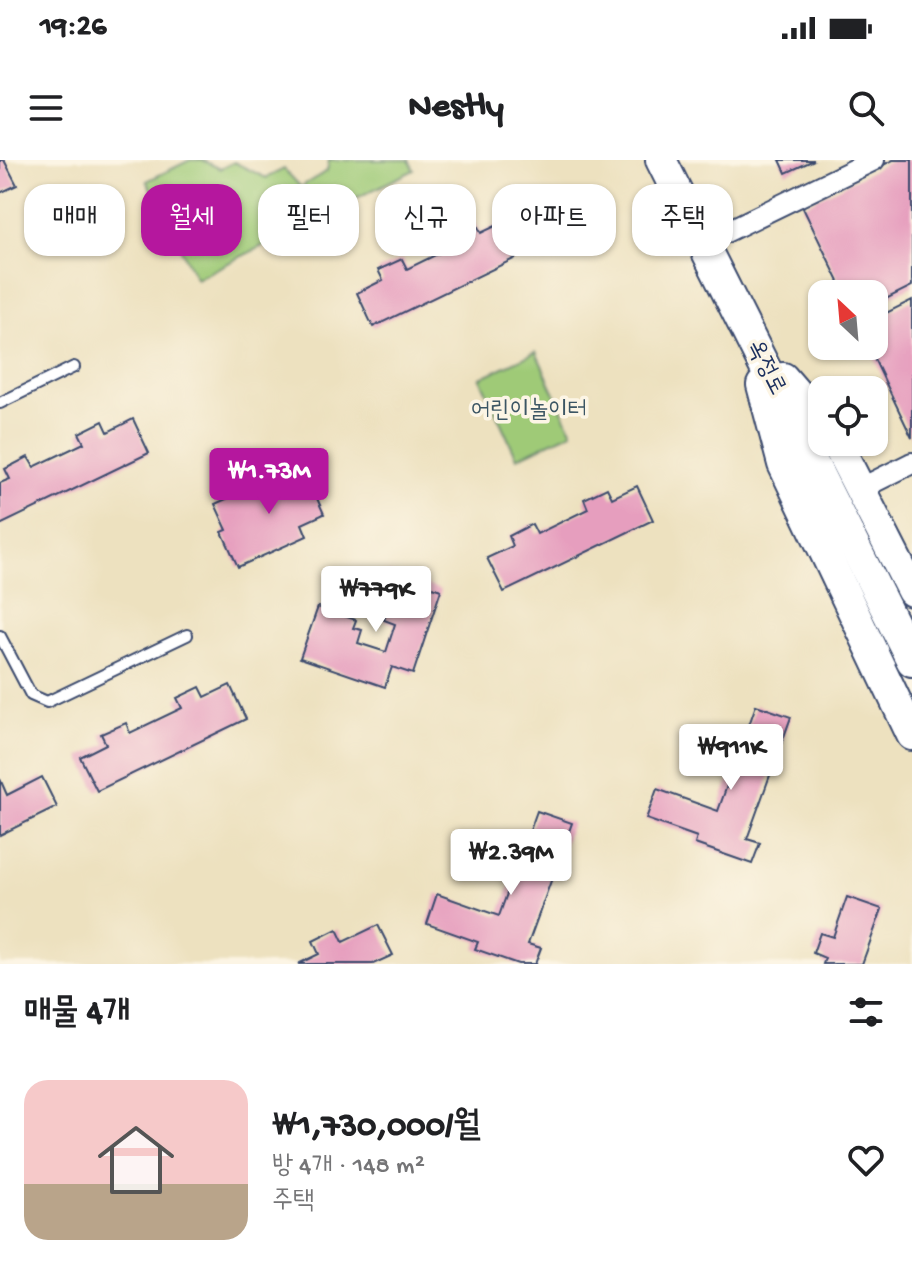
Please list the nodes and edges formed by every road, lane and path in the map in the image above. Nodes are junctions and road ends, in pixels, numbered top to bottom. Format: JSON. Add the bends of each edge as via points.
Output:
{"nodes":[{"id":1,"x":661,"y":160,"type":"edge"},
{"id":2,"x":874,"y":160,"type":"edge"},
{"id":3,"x":673,"y":184,"type":"edge"},
{"id":4,"x":733,"y":228,"type":"edge"},
{"id":5,"x":709,"y":256,"type":"edge"},
{"id":6,"x":752,"y":343,"type":"junction"},
{"id":7,"x":74,"y":367,"type":"dead end"},
{"id":8,"x":0,"y":403,"type":"edge"},
{"id":9,"x":808,"y":407,"type":"edge"},
{"id":10,"x":844,"y":456,"type":"edge"},
{"id":11,"x":912,"y":463,"type":"edge"},
{"id":12,"x":862,"y":488,"type":"junction"},
{"id":13,"x":912,"y":591,"type":"edge"},
{"id":14,"x":187,"y":635,"type":"dead end"},
{"id":15,"x":0,"y":636,"type":"edge"},
{"id":16,"x":912,"y":661,"type":"edge"},
{"id":17,"x":912,"y":735,"type":"edge"}],
"edges":[{"from":1,"to":3,"type":"main road","name":"옥정로"},
{"from":2,"to":4,"type":"street"},
{"from":5,"to":6,"type":"main road","name":"옥정로"},
{"from":6,"to":9,"type":"main road"},
{"from":6,"to":16,"type":"main road","name":"옥정로"},
{"from":6,"to":17,"type":"main road","via":[[783,464]]},
{"from":7,"to":8,"type":"lane"},
{"from":10,"to":12,"type":"main road"},
{"from":11,"to":12,"type":"street"},
{"from":12,"to":13,"type":"main road"},
{"from":14,"to":15,"type":"lane","via":[[47,702],[31,695]]}]}
